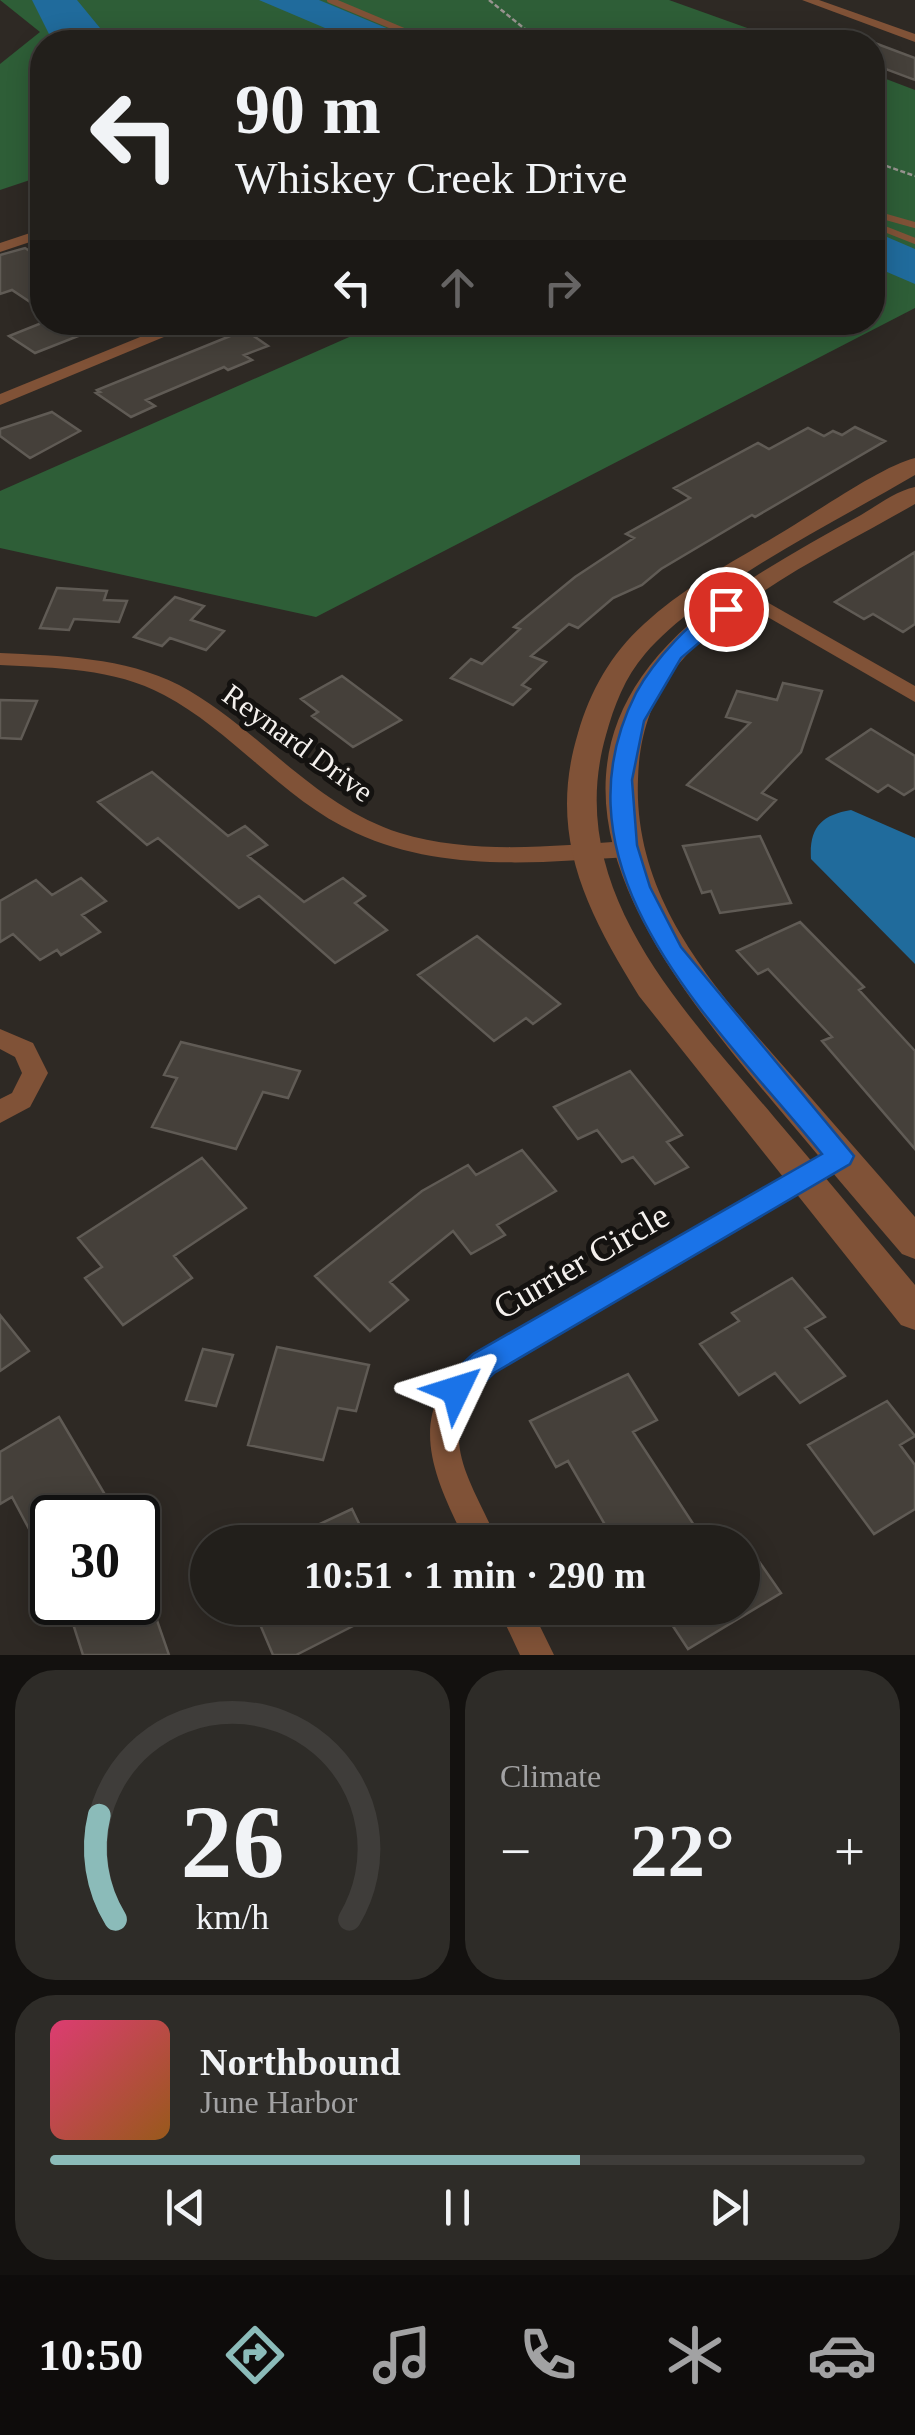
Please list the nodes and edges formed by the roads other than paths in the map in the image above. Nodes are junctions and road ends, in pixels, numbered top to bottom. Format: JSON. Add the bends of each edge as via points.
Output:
{"nodes":[{"id":1,"x":330,"y":0,"type":"edge"},
{"id":2,"x":808,"y":0,"type":"edge"},
{"id":3,"x":915,"y":20,"type":"edge"},
{"id":4,"x":890,"y":29,"type":"junction"},
{"id":5,"x":401,"y":30,"type":"edge"},
{"id":6,"x":915,"y":38,"type":"edge"},
{"id":7,"x":885,"y":217,"type":"edge"},
{"id":8,"x":915,"y":225,"type":"edge"},
{"id":9,"x":885,"y":229,"type":"edge"},
{"id":10,"x":30,"y":237,"type":"edge"},
{"id":11,"x":915,"y":241,"type":"edge"},
{"id":12,"x":0,"y":248,"type":"edge"},
{"id":13,"x":160,"y":335,"type":"edge"},
{"id":14,"x":0,"y":400,"type":"edge"},
{"id":15,"x":915,"y":465,"type":"edge"},
{"id":16,"x":915,"y":494,"type":"edge"},
{"id":17,"x":732,"y":588,"type":"junction"},
{"id":18,"x":0,"y":658,"type":"edge"},
{"id":19,"x":915,"y":695,"type":"edge"},
{"id":20,"x":627,"y":849,"type":"junction"},
{"id":21,"x":585,"y":852,"type":"junction"},
{"id":22,"x":0,"y":1039,"type":"edge"},
{"id":23,"x":0,"y":1112,"type":"edge"},
{"id":24,"x":840,"y":1156,"type":"junction"},
{"id":25,"x":803,"y":1177,"type":"junction"},
{"id":26,"x":915,"y":1243,"type":"edge"},
{"id":27,"x":915,"y":1313,"type":"edge"},
{"id":28,"x":474,"y":1525,"type":"edge"},
{"id":29,"x":522,"y":1625,"type":"edge"},
{"id":30,"x":536,"y":1655,"type":"edge"}],
"edges":[{"from":1,"to":5,"type":"lane"},
{"from":2,"to":4,"type":"street"},
{"from":3,"to":4,"type":"street"},
{"from":4,"to":6,"type":"street"},
{"from":7,"to":8,"type":"lane"},
{"from":9,"to":11,"type":"lane"},
{"from":10,"to":12,"type":"street"},
{"from":13,"to":14,"type":"street"},
{"from":15,"to":17,"type":"street"},
{"from":16,"to":17,"type":"street"},
{"from":17,"to":19,"type":"street"},
{"from":17,"to":20,"type":"street","via":[[674,654],[633,721],[620,780]]},
{"from":17,"to":21,"type":"street","via":[[665,618],[609,686],[585,748]]},
{"from":18,"to":21,"type":"street","name":"Reynard Drive","via":[[102,667],[169,689],[335,813],[398,841],[466,853]]},
{"from":20,"to":21,"type":"street","name":"Reynard Drive"},
{"from":20,"to":24,"type":"street","via":[[638,887],[672,952]]},
{"from":21,"to":25,"type":"street","via":[[632,962]]},
{"from":22,"to":23,"type":"street","via":[[22,1046],[35,1073],[21,1100]]},
{"from":24,"to":25,"type":"street","name":"Currier Circle"},
{"from":24,"to":26,"type":"street"},
{"from":25,"to":27,"type":"street"},
{"from":25,"to":28,"type":"street","name":"Currier Circle","via":[[483,1364],[456,1390],[442,1426],[448,1466]]},
{"from":29,"to":30,"type":"street"}]}
